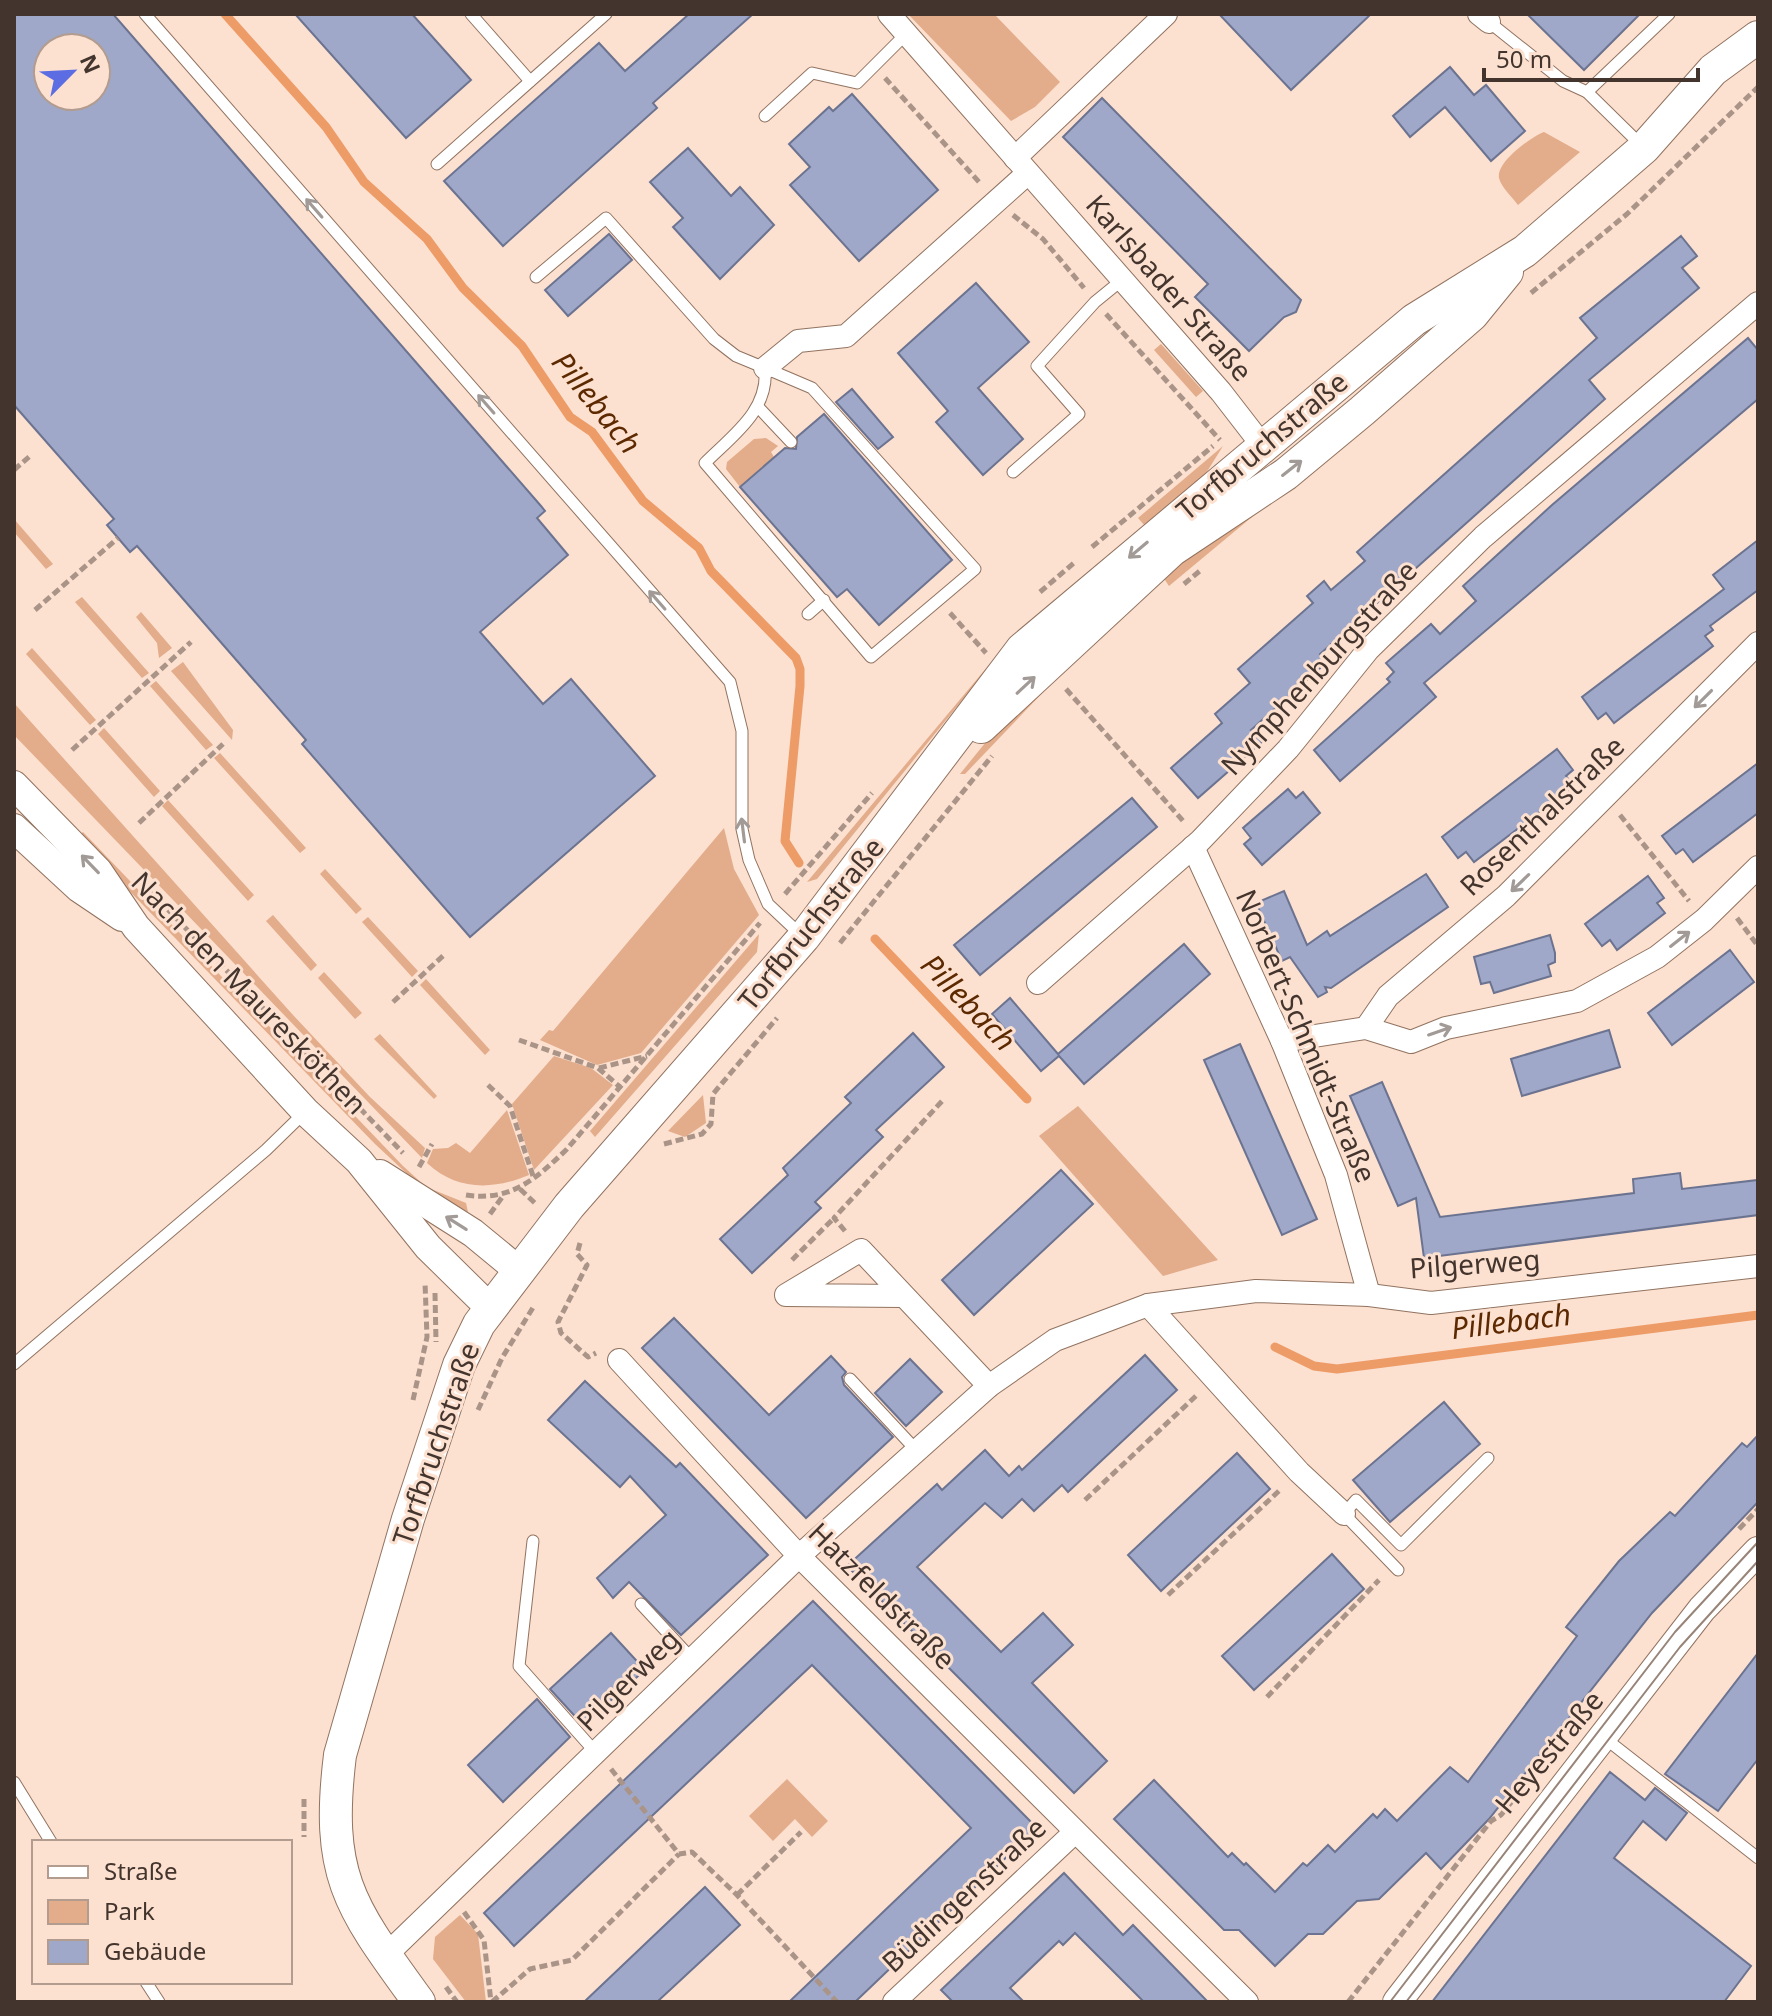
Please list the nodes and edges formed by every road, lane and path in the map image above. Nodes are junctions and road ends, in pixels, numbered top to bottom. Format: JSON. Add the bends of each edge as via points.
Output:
{"nodes":[{"id":1,"x":145,"y":14,"type":"edge"},
{"id":2,"x":471,"y":14,"type":"edge"},
{"id":3,"x":606,"y":14,"type":"edge"},
{"id":4,"x":889,"y":14,"type":"edge"},
{"id":5,"x":1166,"y":14,"type":"edge"},
{"id":6,"x":1669,"y":14,"type":"edge"},
{"id":7,"x":1484,"y":18,"type":"edge"},
{"id":8,"x":906,"y":34,"type":"junction"},
{"id":9,"x":1758,"y":37,"type":"edge"},
{"id":10,"x":1758,"y":50,"type":"edge"},
{"id":11,"x":874,"y":65,"type":"junction"},
{"id":12,"x":530,"y":81,"type":"junction"},
{"id":13,"x":1587,"y":92,"type":"junction"},
{"id":14,"x":1735,"y":94,"type":"dead end"},
{"id":15,"x":1744,"y":103,"type":"dead end"},
{"id":16,"x":765,"y":116,"type":"dead end"},
{"id":17,"x":1648,"y":145,"type":"junction"},
{"id":18,"x":437,"y":164,"type":"dead end"},
{"id":19,"x":1021,"y":165,"type":"junction"},
{"id":20,"x":998,"y":202,"type":"junction"},
{"id":21,"x":1525,"y":251,"type":"junction"},
{"id":22,"x":536,"y":277,"type":"dead end"},
{"id":23,"x":1122,"y":280,"type":"junction"},
{"id":24,"x":1095,"y":302,"type":"junction"},
{"id":25,"x":1758,"y":303,"type":"edge"},
{"id":26,"x":1472,"y":315,"type":"junction"},
{"id":27,"x":765,"y":368,"type":"junction"},
{"id":28,"x":759,"y":408,"type":"junction"},
{"id":29,"x":1220,"y":440,"type":"dead end"},
{"id":30,"x":791,"y":442,"type":"dead end"},
{"id":31,"x":1262,"y":445,"type":"junction"},
{"id":32,"x":30,"y":456,"type":"dead end"},
{"id":33,"x":14,"y":470,"type":"edge"},
{"id":34,"x":1013,"y":472,"type":"dead end"},
{"id":35,"x":118,"y":538,"type":"dead end"},
{"id":36,"x":1172,"y":550,"type":"junction"},
{"id":37,"x":824,"y":600,"type":"junction"},
{"id":38,"x":35,"y":610,"type":"dead end"},
{"id":39,"x":808,"y":614,"type":"dead end"},
{"id":40,"x":960,"y":627,"type":"dead end"},
{"id":41,"x":191,"y":642,"type":"dead end"},
{"id":42,"x":1758,"y":643,"type":"edge"},
{"id":43,"x":981,"y":649,"type":"dead end"},
{"id":44,"x":1062,"y":686,"type":"dead end"},
{"id":45,"x":223,"y":744,"type":"dead end"},
{"id":46,"x":72,"y":750,"type":"dead end"},
{"id":47,"x":929,"y":777,"type":"junction"},
{"id":48,"x":14,"y":785,"type":"edge"},
{"id":49,"x":1606,"y":797,"type":"junction"},
{"id":50,"x":139,"y":823,"type":"dead end"},
{"id":51,"x":14,"y":828,"type":"edge"},
{"id":52,"x":930,"y":829,"type":"dead end"},
{"id":53,"x":1193,"y":840,"type":"junction"},
{"id":54,"x":1758,"y":867,"type":"edge"},
{"id":55,"x":141,"y":881,"type":"dead end"},
{"id":56,"x":1724,"y":902,"type":"junction"},
{"id":57,"x":1704,"y":920,"type":"junction"},
{"id":58,"x":136,"y":927,"type":"junction"},
{"id":59,"x":804,"y":937,"type":"junction"},
{"id":60,"x":1758,"y":946,"type":"edge"},
{"id":61,"x":835,"y":949,"type":"dead end"},
{"id":62,"x":445,"y":954,"type":"dead end"},
{"id":63,"x":1038,"y":983,"type":"dead end"},
{"id":64,"x":393,"y":1002,"type":"dead end"},
{"id":65,"x":784,"y":1009,"type":"dead end"},
{"id":66,"x":1366,"y":1028,"type":"junction"},
{"id":67,"x":519,"y":1040,"type":"dead end"},
{"id":68,"x":1282,"y":1041,"type":"junction"},
{"id":69,"x":647,"y":1056,"type":"dead end"},
{"id":70,"x":598,"y":1068,"type":"junction"},
{"id":71,"x":488,"y":1085,"type":"dead end"},
{"id":72,"x":620,"y":1087,"type":"dead end"},
{"id":73,"x":944,"y":1099,"type":"dead end"},
{"id":74,"x":305,"y":1111,"type":"junction"},
{"id":75,"x":432,"y":1144,"type":"dead end"},
{"id":76,"x":660,"y":1144,"type":"dead end"},
{"id":77,"x":359,"y":1161,"type":"junction"},
{"id":78,"x":418,"y":1168,"type":"junction"},
{"id":79,"x":429,"y":1177,"type":"dead end"},
{"id":80,"x":534,"y":1179,"type":"dead end"},
{"id":81,"x":454,"y":1192,"type":"dead end"},
{"id":82,"x":503,"y":1195,"type":"junction"},
{"id":83,"x":534,"y":1202,"type":"dead end"},
{"id":84,"x":489,"y":1216,"type":"dead end"},
{"id":85,"x":589,"y":1233,"type":"dead end"},
{"id":86,"x":861,"y":1250,"type":"junction"},
{"id":87,"x":1758,"y":1266,"type":"edge"},
{"id":88,"x":518,"y":1270,"type":"junction"},
{"id":89,"x":1369,"y":1295,"type":"junction"},
{"id":90,"x":902,"y":1296,"type":"junction"},
{"id":91,"x":535,"y":1304,"type":"dead end"},
{"id":92,"x":1148,"y":1305,"type":"junction"},
{"id":93,"x":490,"y":1308,"type":"junction"},
{"id":94,"x":609,"y":1355,"type":"joint"},
{"id":95,"x":14,"y":1364,"type":"edge"},
{"id":96,"x":1215,"y":1378,"type":"junction"},
{"id":97,"x":850,"y":1379,"type":"dead end"},
{"id":98,"x":989,"y":1386,"type":"junction"},
{"id":99,"x":475,"y":1417,"type":"dead end"},
{"id":100,"x":917,"y":1451,"type":"junction"},
{"id":101,"x":1488,"y":1458,"type":"dead end"},
{"id":102,"x":1299,"y":1472,"type":"junction"},
{"id":103,"x":1085,"y":1500,"type":"dead end"},
{"id":104,"x":1758,"y":1509,"type":"edge"},
{"id":105,"x":1344,"y":1514,"type":"junction"},
{"id":106,"x":1729,"y":1539,"type":"dead end"},
{"id":107,"x":533,"y":1541,"type":"dead end"},
{"id":108,"x":1758,"y":1551,"type":"edge"},
{"id":109,"x":799,"y":1556,"type":"junction"},
{"id":110,"x":1398,"y":1570,"type":"dead end"},
{"id":111,"x":1371,"y":1571,"type":"dead end"},
{"id":112,"x":1168,"y":1595,"type":"dead end"},
{"id":113,"x":641,"y":1604,"type":"dead end"},
{"id":114,"x":691,"y":1658,"type":"junction"},
{"id":115,"x":1267,"y":1697,"type":"dead end"},
{"id":116,"x":1602,"y":1736,"type":"junction"},
{"id":117,"x":1561,"y":1741,"type":"dead end"},
{"id":118,"x":597,"y":1754,"type":"junction"},
{"id":119,"x":14,"y":1782,"type":"edge"},
{"id":120,"x":801,"y":1832,"type":"dead end"},
{"id":121,"x":1075,"y":1832,"type":"junction"},
{"id":122,"x":50,"y":1840,"type":"edge"},
{"id":123,"x":679,"y":1854,"type":"junction"},
{"id":124,"x":1758,"y":1858,"type":"edge"},
{"id":125,"x":447,"y":1893,"type":"junction"},
{"id":126,"x":737,"y":1895,"type":"junction"},
{"id":127,"x":385,"y":1956,"type":"junction"},
{"id":128,"x":440,"y":1979,"type":"dead end"},
{"id":129,"x":147,"y":1984,"type":"edge"},
{"id":130,"x":159,"y":2002,"type":"edge"},
{"id":131,"x":419,"y":2002,"type":"edge"},
{"id":132,"x":457,"y":2002,"type":"edge"},
{"id":133,"x":491,"y":2002,"type":"edge"},
{"id":134,"x":837,"y":2002,"type":"edge"},
{"id":135,"x":894,"y":2002,"type":"edge"},
{"id":136,"x":1247,"y":2002,"type":"edge"},
{"id":137,"x":1348,"y":2002,"type":"edge"},
{"id":138,"x":1397,"y":2002,"type":"edge"}],
"edges":[{"from":59,"to":1,"type":"lane","one_way":true,"via":[[768,904],[749,860],[742,829],[742,731],[730,682]]},
{"from":2,"to":12,"type":"lane"},
{"from":3,"to":12,"type":"lane"},
{"from":4,"to":8,"type":"street","name":"Karlsbader Straße"},
{"from":5,"to":19,"type":"street"},
{"from":6,"to":13,"type":"lane"},
{"from":7,"to":13,"type":"lane","via":[[1563,81]]},
{"from":8,"to":11,"type":"lane"},
{"from":8,"to":19,"type":"street","name":"Karlsbader Straße"},
{"from":9,"to":17,"type":"main road","name":"Torfbruchstraße","via":[[1713,70]]},
{"from":10,"to":17,"type":"main road","name":"Torfbruchstraße","via":[[1729,87]]},
{"from":11,"to":16,"type":"lane","via":[[857,83],[812,73]]},
{"from":11,"to":20,"type":"path"},
{"from":12,"to":18,"type":"lane"},
{"from":13,"to":17,"type":"lane"},
{"from":14,"to":15,"type":"path"},
{"from":17,"to":21,"type":"main road","name":"Torfbruchstraße"},
{"from":19,"to":20,"type":"street"},
{"from":19,"to":23,"type":"street","name":"Karlsbader Straße"},
{"from":20,"to":24,"type":"path","via":[[1043,239]]},
{"from":20,"to":27,"type":"street","via":[[846,336],[798,341]]},
{"from":21,"to":26,"type":"main road","name":"Torfbruchstraße"},
{"from":21,"to":31,"type":"main road","name":"Torfbruchstraße","via":[[1414,320]]},
{"from":22,"to":27,"type":"lane","via":[[606,218],[714,339]]},
{"from":23,"to":24,"type":"lane"},
{"from":23,"to":31,"type":"street","name":"Karlsbader Straße"},
{"from":24,"to":29,"type":"path"},
{"from":24,"to":34,"type":"lane","via":[[1037,366],[1079,414]]},
{"from":25,"to":53,"type":"street","name":"Nymphenburgstraße","via":[[1460,558],[1368,650],[1288,749]]},
{"from":26,"to":31,"type":"main road","via":[[1423,333],[1305,432]]},
{"from":36,"to":26,"type":"main road","name":"Torfbruchstraße","one_way":true,"via":[[1286,474]]},
{"from":27,"to":28,"type":"lane","via":[[767,386]]},
{"from":27,"to":37,"type":"lane","via":[[812,388],[975,569],[871,657]]},
{"from":28,"to":30,"type":"lane"},
{"from":28,"to":37,"type":"lane","via":[[705,463]]},
{"from":31,"to":36,"type":"main road","via":[[1251,475]]},
{"from":31,"to":47,"type":"main road","name":"Torfbruchstraße","one_way":true,"via":[[1022,649]]},
{"from":32,"to":33,"type":"path"},
{"from":35,"to":38,"type":"path"},
{"from":47,"to":36,"type":"main road","name":"Torfbruchstraße","one_way":true},
{"from":37,"to":39,"type":"lane"},
{"from":40,"to":43,"type":"path"},
{"from":41,"to":46,"type":"path"},
{"from":42,"to":49,"type":"street","name":"Rosenthalstraße","one_way":true},
{"from":44,"to":53,"type":"path"},
{"from":45,"to":50,"type":"path"},
{"from":47,"to":59,"type":"main road","name":"Torfbruchstraße"},
{"from":58,"to":48,"type":"street","name":"Nach den Mauresköthen","one_way":true,"via":[[98,871]]},
{"from":49,"to":57,"type":"path"},
{"from":49,"to":66,"type":"street","name":"Rosenthalstraße","one_way":true,"via":[[1506,896],[1388,996]]},
{"from":51,"to":58,"type":"street","name":"Nach den Mauresköthen","via":[[79,888]]},
{"from":52,"to":61,"type":"path","name":"Torfbruchstraße","via":[[921,847]]},
{"from":53,"to":63,"type":"street","name":"Nymphenburgstraße"},
{"from":53,"to":68,"type":"street","name":"Norbert-Schmidt-Straße"},
{"from":54,"to":56,"type":"street"},
{"from":55,"to":78,"type":"path","name":"Nach den Mauresköthen"},
{"from":56,"to":57,"type":"street"},
{"from":56,"to":60,"type":"path"},
{"from":66,"to":57,"type":"street","one_way":true,"via":[[1411,1042],[1446,1028],[1577,1001],[1657,957]]},
{"from":58,"to":74,"type":"street","name":"Nach den Mauresköthen"},
{"from":59,"to":88,"type":"main road","name":"Torfbruchstraße"},
{"from":62,"to":64,"type":"path"},
{"from":65,"to":76,"type":"path","name":"Torfbruchstraße","via":[[713,1094],[711,1124],[702,1134]]},
{"from":66,"to":68,"type":"street"},
{"from":67,"to":70,"type":"path"},
{"from":68,"to":89,"type":"street","name":"Norbert-Schmidt-Straße","via":[[1336,1175]]},
{"from":69,"to":70,"type":"path"},
{"from":70,"to":72,"type":"path"},
{"from":71,"to":80,"type":"path","via":[[510,1106]]},
{"from":73,"to":86,"type":"path","via":[[834,1218]]},
{"from":74,"to":77,"type":"street","name":"Nach den Mauresköthen"},
{"from":74,"to":95,"type":"lane"},
{"from":75,"to":78,"type":"path"},
{"from":88,"to":77,"type":"street","name":"Nach den Mauresköthen","one_way":true,"via":[[473,1233]]},
{"from":77,"to":93,"type":"street","name":"Nach den Mauresköthen","via":[[428,1247]]},
{"from":78,"to":79,"type":"path","name":"Nach den Mauresköthen"},
{"from":81,"to":82,"type":"path"},
{"from":82,"to":83,"type":"path","via":[[520,1189]]},
{"from":82,"to":84,"type":"path"},
{"from":85,"to":94,"type":"path","via":[[574,1255],[587,1265],[560,1317],[561,1333],[588,1357]]},
{"from":86,"to":90,"type":"street"},
{"from":86,"to":90,"type":"street","via":[[786,1295]]},
{"from":87,"to":89,"type":"street","name":"Pilgerweg","via":[[1431,1303]]},
{"from":88,"to":93,"type":"main road","name":"Torfbruchstraße"},
{"from":89,"to":92,"type":"street","name":"Pilgerweg","via":[[1256,1291]]},
{"from":90,"to":98,"type":"street"},
{"from":91,"to":99,"type":"path","name":"Torfbruchstraße"},
{"from":92,"to":96,"type":"street"},
{"from":92,"to":98,"type":"street","name":"Pilgerweg","via":[[1055,1340]]},
{"from":93,"to":127,"type":"main road","name":"Torfbruchstraße","via":[[459,1365],[340,1755],[334,1823],[339,1868],[360,1918]]},
{"from":94,"to":109,"type":"street","name":"Hatzfeldstraße"},
{"from":96,"to":102,"type":"street"},
{"from":96,"to":103,"type":"path"},
{"from":97,"to":100,"type":"lane"},
{"from":98,"to":100,"type":"street","name":"Pilgerweg"},
{"from":100,"to":109,"type":"street","name":"Pilgerweg"},
{"from":101,"to":105,"type":"lane","via":[[1401,1545],[1356,1500]]},
{"from":102,"to":105,"type":"street"},
{"from":102,"to":112,"type":"path"},
{"from":104,"to":106,"type":"path"},
{"from":105,"to":110,"type":"lane"},
{"from":107,"to":118,"type":"lane","via":[[519,1666]]},
{"from":108,"to":116,"type":"street","name":"Heyestraße","via":[[1702,1609]]},
{"from":109,"to":114,"type":"street","name":"Pilgerweg"},
{"from":109,"to":121,"type":"street","name":"Hatzfeldstraße"},
{"from":111,"to":115,"type":"path","via":[[1380,1582]]},
{"from":113,"to":114,"type":"lane"},
{"from":114,"to":118,"type":"street","name":"Pilgerweg"},
{"from":116,"to":124,"type":"lane"},
{"from":116,"to":138,"type":"street","name":"Heyestraße"},
{"from":117,"to":137,"type":"path","name":"Heyestraße"},
{"from":118,"to":123,"type":"path"},
{"from":118,"to":125,"type":"street","name":"Pilgerweg"},
{"from":119,"to":122,"type":"lane"},
{"from":120,"to":126,"type":"path"},
{"from":121,"to":135,"type":"street","name":"Büdingenstraße"},
{"from":121,"to":136,"type":"street","name":"Hatzfeldstraße"},
{"from":123,"to":126,"type":"path","via":[[692,1852]]},
{"from":123,"to":133,"type":"path","via":[[572,1960],[530,1969]]},
{"from":125,"to":127,"type":"street","name":"Pilgerweg"},
{"from":125,"to":133,"type":"path","via":[[484,1940]]},
{"from":126,"to":134,"type":"path"},
{"from":127,"to":131,"type":"main road","name":"Torfbruchstraße"},
{"from":128,"to":132,"type":"path"},
{"from":129,"to":130,"type":"lane"}]}
